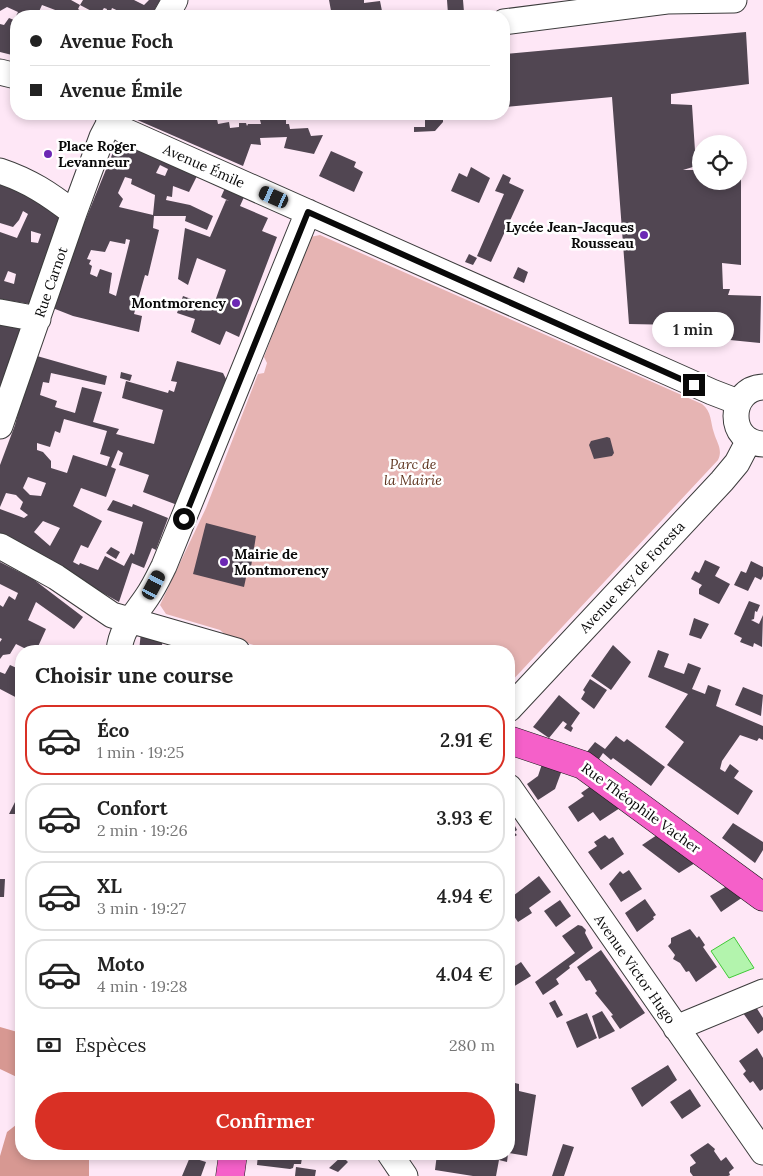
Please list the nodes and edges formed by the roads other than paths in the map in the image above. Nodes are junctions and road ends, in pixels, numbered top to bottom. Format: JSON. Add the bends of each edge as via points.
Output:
{"nodes":[{"id":1,"x":734,"y":0,"type":"edge"},
{"id":2,"x":510,"y":21,"type":"edge"},
{"id":3,"x":109,"y":121,"type":"edge"},
{"id":4,"x":0,"y":171,"type":"edge"},
{"id":5,"x":308,"y":212,"type":"junction"},
{"id":6,"x":74,"y":213,"type":"junction"},
{"id":7,"x":0,"y":312,"type":"edge"},
{"id":8,"x":38,"y":319,"type":"junction"},
{"id":9,"x":763,"y":387,"type":"edge"},
{"id":10,"x":738,"y":402,"type":"junction"},
{"id":11,"x":0,"y":426,"type":"edge"},
{"id":12,"x":756,"y":442,"type":"edge"},
{"id":13,"x":0,"y":546,"type":"edge"},
{"id":14,"x":129,"y":619,"type":"junction"},
{"id":15,"x":120,"y":645,"type":"edge"},
{"id":16,"x":217,"y":645,"type":"edge"},
{"id":17,"x":515,"y":703,"type":"edge"},
{"id":18,"x":515,"y":742,"type":"edge"},
{"id":19,"x":515,"y":796,"type":"edge"},
{"id":20,"x":763,"y":897,"type":"edge"},
{"id":21,"x":763,"y":992,"type":"edge"},
{"id":22,"x":676,"y":1028,"type":"junction"},
{"id":23,"x":763,"y":1152,"type":"edge"},
{"id":24,"x":232,"y":1160,"type":"edge"},
{"id":25,"x":394,"y":1160,"type":"edge"},
{"id":26,"x":230,"y":1176,"type":"edge"},
{"id":27,"x":406,"y":1176,"type":"edge"}],
"edges":[{"from":1,"to":2,"type":"street","via":[[667,1]]},
{"from":3,"to":5,"type":"street","name":"Avenue Émile"},
{"from":3,"to":6,"type":"street","name":"Rue Carnot"},
{"from":4,"to":6,"type":"street","via":[[26,180]]},
{"from":5,"to":10,"type":"street","name":"Avenue Émile"},
{"from":5,"to":14,"type":"street","via":[[164,566],[148,596]]},
{"from":6,"to":8,"type":"street","name":"Rue Carnot"},
{"from":7,"to":8,"type":"street"},
{"from":8,"to":11,"type":"street","name":"Rue Carnot"},
{"from":9,"to":10,"type":"street","via":[[751,390]]},
{"from":10,"to":12,"type":"street","via":[[735,420],[742,435]]},
{"from":12,"to":17,"type":"street","name":"Avenue Rey de Foresta"},
{"from":13,"to":14,"type":"street","via":[[56,577],[112,615]]},
{"from":14,"to":15,"type":"street"},
{"from":14,"to":16,"type":"street"},
{"from":18,"to":20,"type":"main road","name":"Rue Théophile Vacher","via":[[583,765]]},
{"from":19,"to":22,"type":"street","name":"Avenue Victor Hugo"},
{"from":21,"to":22,"type":"street"},
{"from":22,"to":23,"type":"street","name":"Avenue Victor Hugo"},
{"from":24,"to":26,"type":"main road"},
{"from":25,"to":27,"type":"street"}]}
